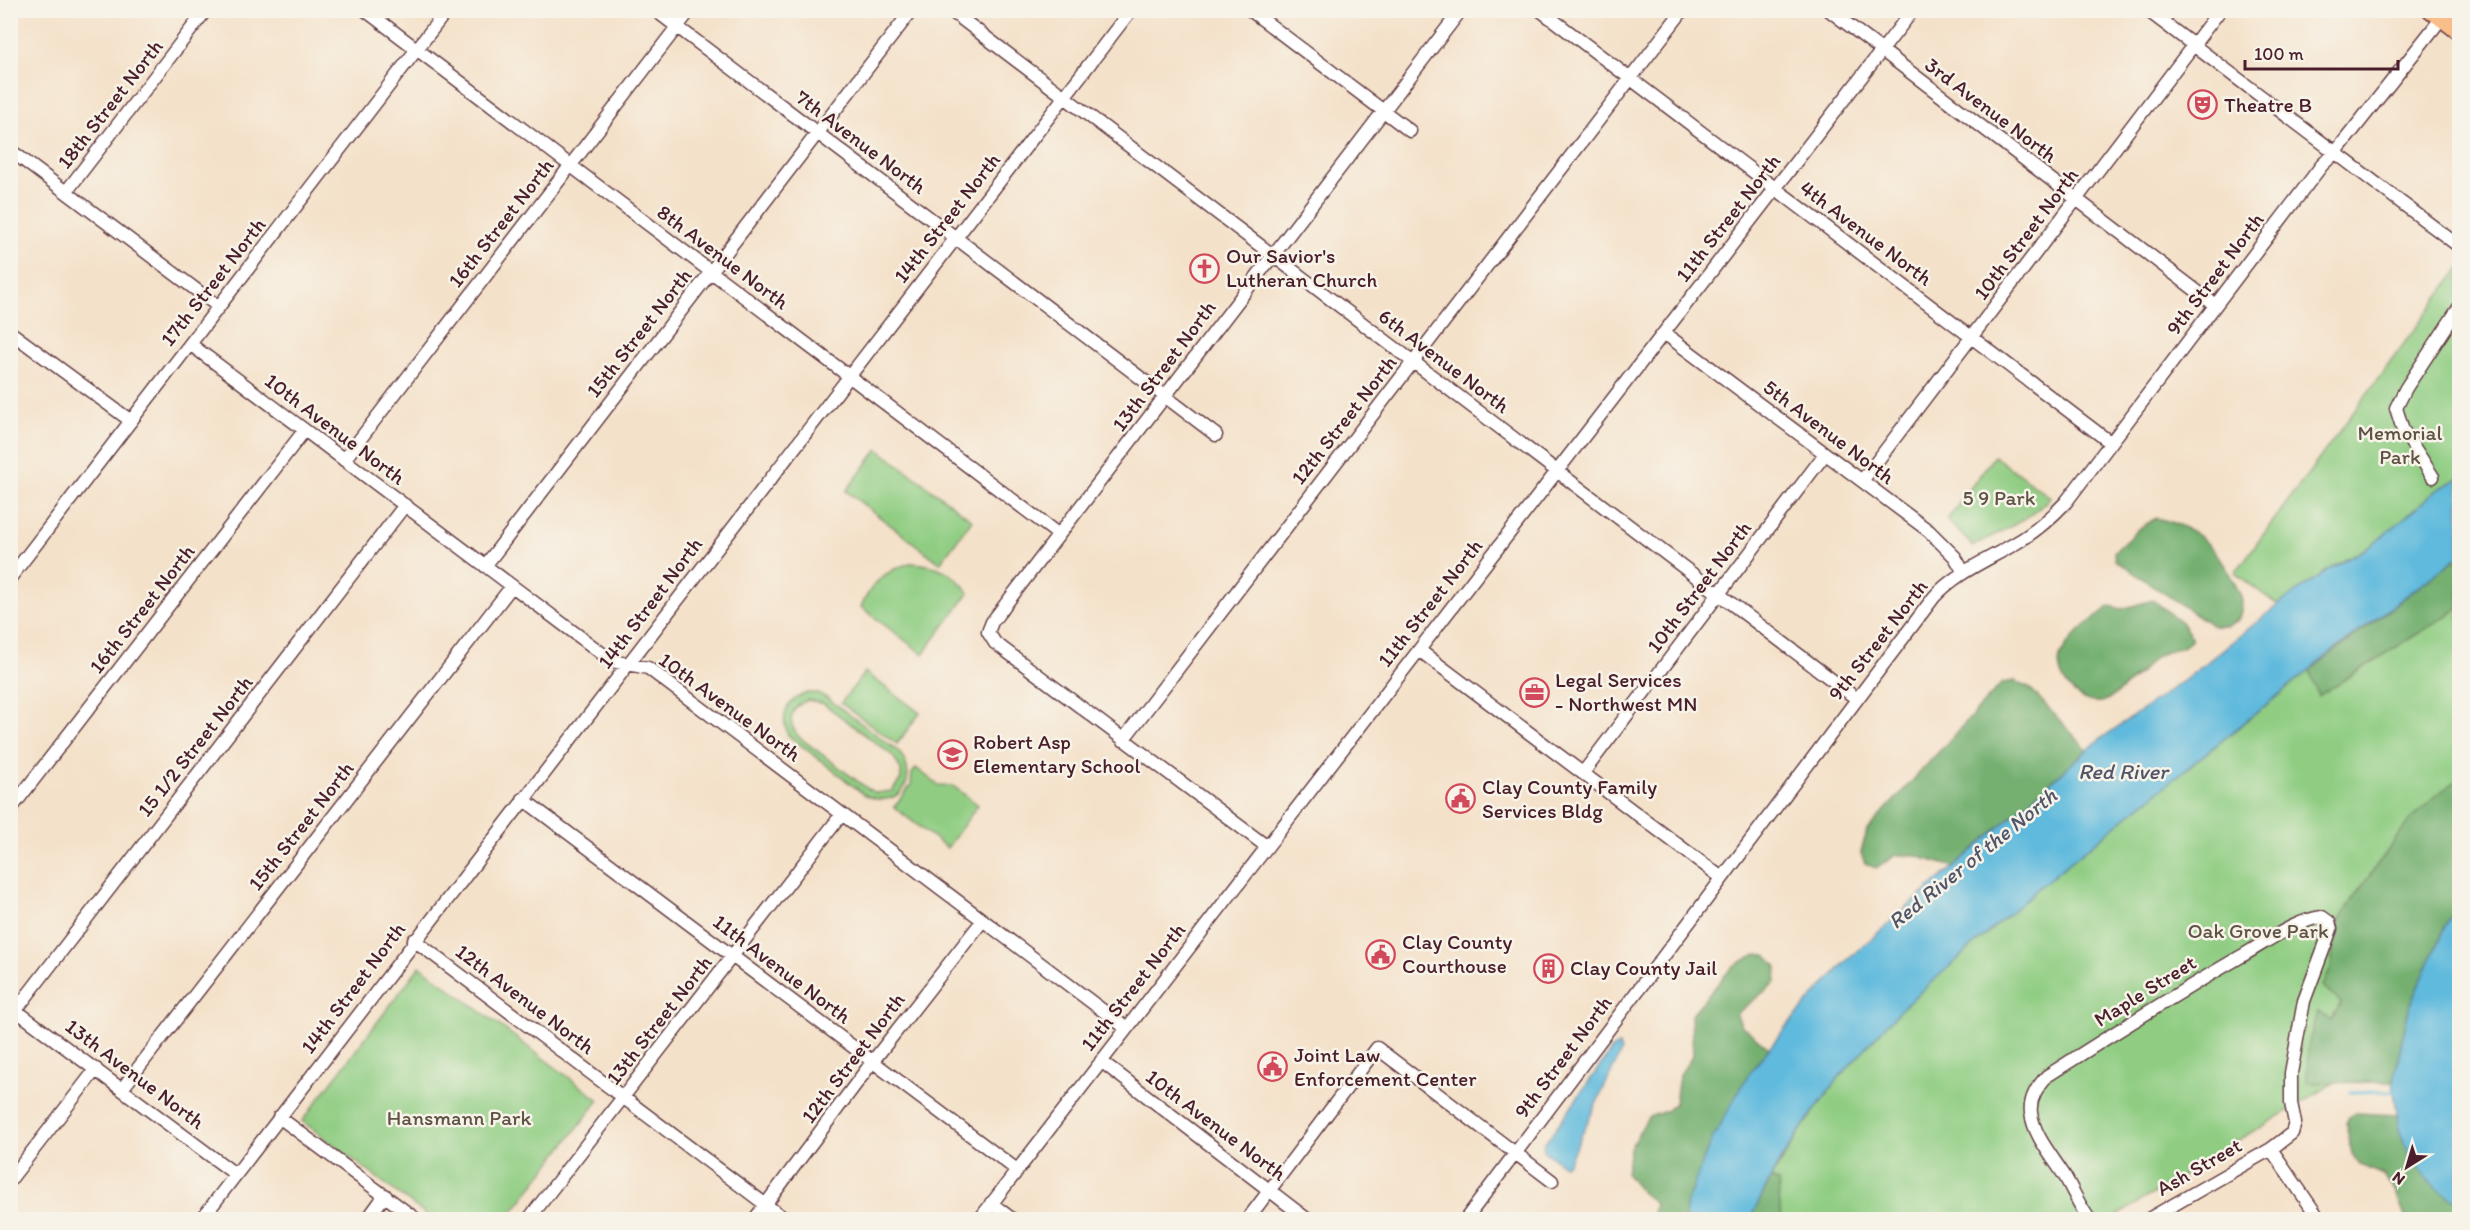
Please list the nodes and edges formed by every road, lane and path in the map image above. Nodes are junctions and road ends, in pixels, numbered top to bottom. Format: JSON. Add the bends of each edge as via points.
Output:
{"nodes":[{"id":1,"x":206,"y":10,"type":"edge"},
{"id":2,"x":364,"y":10,"type":"edge"},
{"id":3,"x":447,"y":10,"type":"edge"},
{"id":4,"x":655,"y":10,"type":"edge"},
{"id":5,"x":690,"y":10,"type":"edge"},
{"id":6,"x":912,"y":10,"type":"edge"},
{"id":7,"x":950,"y":10,"type":"edge"},
{"id":8,"x":1131,"y":10,"type":"edge"},
{"id":9,"x":1250,"y":10,"type":"edge"},
{"id":10,"x":1461,"y":10,"type":"edge"},
{"id":11,"x":1540,"y":10,"type":"edge"},
{"id":12,"x":1683,"y":10,"type":"edge"},
{"id":13,"x":1829,"y":10,"type":"edge"},
{"id":14,"x":1913,"y":10,"type":"edge"},
{"id":15,"x":2147,"y":10,"type":"edge"},
{"id":16,"x":2220,"y":10,"type":"edge"},
{"id":17,"x":2443,"y":13,"type":"edge"},
{"id":18,"x":2460,"y":14,"type":"edge"},
{"id":19,"x":677,"y":27,"type":"junction"},
{"id":20,"x":2460,"y":33,"type":"edge"},
{"id":21,"x":2193,"y":46,"type":"junction"},
{"id":22,"x":417,"y":50,"type":"junction"},
{"id":23,"x":1882,"y":51,"type":"junction"},
{"id":24,"x":1630,"y":79,"type":"junction"},
{"id":25,"x":1064,"y":97,"type":"junction"},
{"id":26,"x":1384,"y":111,"type":"junction"},
{"id":27,"x":1410,"y":131,"type":"dead end"},
{"id":28,"x":817,"y":134,"type":"junction"},
{"id":29,"x":10,"y":150,"type":"edge"},
{"id":30,"x":2335,"y":153,"type":"junction"},
{"id":31,"x":570,"y":166,"type":"junction"},
{"id":32,"x":1775,"y":189,"type":"junction"},
{"id":33,"x":66,"y":192,"type":"junction"},
{"id":34,"x":2077,"y":199,"type":"junction"},
{"id":35,"x":956,"y":238,"type":"junction"},
{"id":36,"x":2460,"y":247,"type":"edge"},
{"id":37,"x":1273,"y":256,"type":"junction"},
{"id":38,"x":711,"y":272,"type":"junction"},
{"id":39,"x":2216,"y":305,"type":"junction"},
{"id":40,"x":2460,"y":306,"type":"edge"},
{"id":41,"x":219,"y":307,"type":"junction"},
{"id":42,"x":10,"y":332,"type":"edge"},
{"id":43,"x":1664,"y":333,"type":"junction"},
{"id":44,"x":1971,"y":338,"type":"junction"},
{"id":45,"x":190,"y":344,"type":"junction"},
{"id":46,"x":1413,"y":362,"type":"junction"},
{"id":47,"x":849,"y":376,"type":"junction"},
{"id":48,"x":1165,"y":397,"type":"junction"},
{"id":49,"x":131,"y":422,"type":"junction"},
{"id":50,"x":304,"y":431,"type":"junction"},
{"id":51,"x":1216,"y":435,"type":"dead end"},
{"id":52,"x":2110,"y":443,"type":"junction"},
{"id":53,"x":1825,"y":454,"type":"junction"},
{"id":54,"x":344,"y":460,"type":"junction"},
{"id":55,"x":1557,"y":471,"type":"junction"},
{"id":56,"x":2433,"y":477,"type":"dead end"},
{"id":57,"x":1862,"y":481,"type":"junction"},
{"id":58,"x":405,"y":506,"type":"junction"},
{"id":59,"x":1059,"y":535,"type":"junction"},
{"id":60,"x":485,"y":566,"type":"junction"},
{"id":61,"x":1963,"y":571,"type":"junction"},
{"id":62,"x":10,"y":578,"type":"edge"},
{"id":63,"x":512,"y":586,"type":"junction"},
{"id":64,"x":1718,"y":594,"type":"junction"},
{"id":65,"x":1419,"y":650,"type":"junction"},
{"id":66,"x":628,"y":664,"type":"junction"},
{"id":67,"x":1857,"y":699,"type":"junction"},
{"id":68,"x":1123,"y":740,"type":"junction"},
{"id":69,"x":1583,"y":773,"type":"junction"},
{"id":70,"x":523,"y":799,"type":"junction"},
{"id":71,"x":10,"y":810,"type":"edge"},
{"id":72,"x":842,"y":814,"type":"junction"},
{"id":73,"x":1266,"y":846,"type":"junction"},
{"id":74,"x":1722,"y":878,"type":"junction"},
{"id":75,"x":983,"y":920,"type":"junction"},
{"id":76,"x":2329,"y":922,"type":"joint"},
{"id":77,"x":414,"y":940,"type":"junction"},
{"id":78,"x":733,"y":957,"type":"junction"},
{"id":79,"x":13,"y":1008,"type":"edge"},
{"id":80,"x":1126,"y":1028,"type":"junction"},
{"id":81,"x":873,"y":1061,"type":"junction"},
{"id":82,"x":1101,"y":1061,"type":"junction"},
{"id":83,"x":96,"y":1069,"type":"junction"},
{"id":84,"x":122,"y":1089,"type":"junction"},
{"id":85,"x":624,"y":1097,"type":"junction"},
{"id":86,"x":279,"y":1117,"type":"junction"},
{"id":87,"x":2271,"y":1149,"type":"junction"},
{"id":88,"x":1515,"y":1153,"type":"junction"},
{"id":89,"x":1017,"y":1170,"type":"junction"},
{"id":90,"x":235,"y":1174,"type":"junction"},
{"id":91,"x":10,"y":1180,"type":"edge"},
{"id":92,"x":1552,"y":1181,"type":"dead end"},
{"id":93,"x":1269,"y":1191,"type":"junction"},
{"id":94,"x":385,"y":1196,"type":"junction"},
{"id":95,"x":991,"y":1203,"type":"junction"},
{"id":96,"x":766,"y":1204,"type":"junction"},
{"id":97,"x":201,"y":1220,"type":"edge"},
{"id":98,"x":367,"y":1220,"type":"edge"},
{"id":99,"x":417,"y":1220,"type":"edge"},
{"id":100,"x":528,"y":1220,"type":"edge"},
{"id":101,"x":754,"y":1220,"type":"edge"},
{"id":102,"x":786,"y":1220,"type":"edge"},
{"id":103,"x":979,"y":1220,"type":"edge"},
{"id":104,"x":1013,"y":1220,"type":"edge"},
{"id":105,"x":1247,"y":1220,"type":"edge"},
{"id":106,"x":1308,"y":1220,"type":"edge"},
{"id":107,"x":1465,"y":1220,"type":"edge"},
{"id":108,"x":2090,"y":1220,"type":"edge"},
{"id":109,"x":2147,"y":1220,"type":"edge"},
{"id":110,"x":2320,"y":1220,"type":"edge"}],
"edges":[{"from":1,"to":33,"type":"street","name":"18th Street North"},
{"from":2,"to":22,"type":"street","name":"8th Avenue North"},
{"from":3,"to":22,"type":"street","name":"17th Street North"},
{"from":4,"to":19,"type":"street","name":"7th Avenue North"},
{"from":5,"to":19,"type":"street","name":"16th Street North"},
{"from":6,"to":28,"type":"street","name":"15th Street North"},
{"from":7,"to":25,"type":"street","name":"6th Avenue North"},
{"from":8,"to":25,"type":"street","name":"14th Street North"},
{"from":9,"to":26,"type":"street"},
{"from":10,"to":26,"type":"street","name":"13th Street North"},
{"from":11,"to":24,"type":"street","name":"4th Avenue North"},
{"from":12,"to":24,"type":"street","name":"12th Street North"},
{"from":13,"to":23,"type":"street","name":"3rd Avenue North"},
{"from":14,"to":23,"type":"street","name":"11th Street North"},
{"from":15,"to":21,"type":"street"},
{"from":16,"to":21,"type":"street","name":"10th Street North"},
{"from":17,"to":18,"type":"main road"},
{"from":17,"to":20,"type":"main road"},
{"from":17,"to":30,"type":"street","name":"9th Street North"},
{"from":19,"to":28,"type":"street","name":"7th Avenue North"},
{"from":19,"to":31,"type":"street","name":"16th Street North"},
{"from":21,"to":30,"type":"street"},
{"from":21,"to":34,"type":"street","name":"10th Street North"},
{"from":22,"to":31,"type":"street","name":"8th Avenue North"},
{"from":22,"to":41,"type":"street","name":"17th Street North"},
{"from":23,"to":32,"type":"street","name":"11th Street North"},
{"from":23,"to":34,"type":"street","name":"3rd Avenue North"},
{"from":24,"to":32,"type":"street","name":"4th Avenue North"},
{"from":24,"to":46,"type":"street","name":"12th Street North"},
{"from":25,"to":35,"type":"street","name":"14th Street North"},
{"from":25,"to":37,"type":"street","name":"6th Avenue North"},
{"from":26,"to":27,"type":"street"},
{"from":26,"to":37,"type":"street","name":"13th Street North"},
{"from":28,"to":35,"type":"street","name":"7th Avenue North"},
{"from":28,"to":38,"type":"street","name":"15th Street North"},
{"from":29,"to":33,"type":"street"},
{"from":30,"to":36,"type":"street"},
{"from":30,"to":39,"type":"street","name":"9th Street North"},
{"from":31,"to":38,"type":"street","name":"8th Avenue North"},
{"from":31,"to":54,"type":"street","name":"16th Street North"},
{"from":32,"to":43,"type":"street","name":"11th Street North"},
{"from":32,"to":44,"type":"street","name":"4th Avenue North"},
{"from":33,"to":41,"type":"street"},
{"from":34,"to":39,"type":"street","name":"3rd Avenue North"},
{"from":34,"to":44,"type":"street","name":"10th Street North"},
{"from":35,"to":47,"type":"street","name":"14th Street North"},
{"from":35,"to":48,"type":"street","name":"7th Avenue North"},
{"from":37,"to":46,"type":"street","name":"6th Avenue North"},
{"from":37,"to":48,"type":"street","name":"13th Street North"},
{"from":38,"to":47,"type":"street","name":"8th Avenue North"},
{"from":38,"to":60,"type":"street","name":"15th Street North"},
{"from":39,"to":52,"type":"street","name":"9th Street North"},
{"from":40,"to":56,"type":"street","via":[[2396,408],[2403,430]]},
{"from":41,"to":45,"type":"street","name":"17th Street North"},
{"from":42,"to":49,"type":"street"},
{"from":43,"to":53,"type":"street","name":"5th Avenue North"},
{"from":43,"to":55,"type":"street","name":"11th Street North"},
{"from":44,"to":52,"type":"street","name":"4th Avenue North"},
{"from":44,"to":57,"type":"street","name":"10th Street North"},
{"from":45,"to":49,"type":"street","name":"17th Street North"},
{"from":45,"to":50,"type":"street","name":"10th Avenue North"},
{"from":46,"to":55,"type":"street","name":"6th Avenue North"},
{"from":46,"to":68,"type":"street","name":"12th Street North"},
{"from":47,"to":59,"type":"street","name":"8th Avenue North"},
{"from":47,"to":66,"type":"street","name":"14th Street North"},
{"from":48,"to":51,"type":"street","name":"7th Avenue North"},
{"from":48,"to":59,"type":"street","name":"13th Street North"},
{"from":49,"to":62,"type":"street","name":"17th Street North"},
{"from":50,"to":54,"type":"street","name":"10th Avenue North"},
{"from":50,"to":71,"type":"street","name":"16th Street North"},
{"from":52,"to":61,"type":"street","name":"9th Street North","via":[[2050,519],[2016,543]]},
{"from":53,"to":57,"type":"street","name":"5th Avenue North"},
{"from":53,"to":64,"type":"street","name":"10th Street North"},
{"from":54,"to":58,"type":"street","name":"10th Avenue North"},
{"from":55,"to":64,"type":"street","name":"6th Avenue North"},
{"from":55,"to":65,"type":"street","name":"11th Street North"},
{"from":57,"to":61,"type":"street","name":"5th Avenue North","via":[[1942,542]]},
{"from":58,"to":60,"type":"street","name":"10th Avenue North"},
{"from":58,"to":79,"type":"street","name":"15 1/2 Street North"},
{"from":59,"to":68,"type":"street","name":"13th Street North","via":[[988,632],[995,643]]},
{"from":60,"to":63,"type":"street","name":"10th Avenue North"},
{"from":61,"to":67,"type":"street","name":"9th Street North","via":[[1934,597]]},
{"from":63,"to":66,"type":"street","name":"10th Avenue North","via":[[612,661]]},
{"from":63,"to":84,"type":"street","name":"15th Street North"},
{"from":64,"to":67,"type":"street","name":"6th Avenue North"},
{"from":64,"to":69,"type":"street","name":"10th Street North"},
{"from":65,"to":69,"type":"street"},
{"from":65,"to":73,"type":"street","name":"11th Street North"},
{"from":66,"to":70,"type":"street","name":"14th Street North"},
{"from":66,"to":72,"type":"street","name":"10th Avenue North","via":[[648,668]]},
{"from":67,"to":74,"type":"street","name":"9th Street North"},
{"from":68,"to":73,"type":"street"},
{"from":69,"to":74,"type":"street"},
{"from":70,"to":77,"type":"street","name":"14th Street North"},
{"from":70,"to":78,"type":"street","name":"11th Avenue North"},
{"from":72,"to":75,"type":"street","name":"10th Avenue North"},
{"from":72,"to":78,"type":"street","name":"13th Street North"},
{"from":73,"to":80,"type":"street","name":"11th Street North"},
{"from":74,"to":88,"type":"street","name":"9th Street North"},
{"from":75,"to":80,"type":"street","name":"10th Avenue North"},
{"from":75,"to":81,"type":"street","name":"12th Street North"},
{"from":76,"to":87,"type":"street","name":"Ash Street","via":[[2331,929],[2304,1001],[2294,1053],[2290,1103],[2295,1129]]},
{"from":76,"to":108,"type":"street","name":"Maple Street","via":[[2322,917],[2311,919],[2277,936],[2196,982],[2047,1076],[2038,1086],[2031,1113],[2048,1152]]},
{"from":77,"to":85,"type":"street","name":"12th Avenue North"},
{"from":77,"to":86,"type":"street","name":"14th Street North"},
{"from":78,"to":81,"type":"street","name":"11th Avenue North"},
{"from":78,"to":85,"type":"street","name":"13th Street North"},
{"from":79,"to":83,"type":"street","name":"13th Avenue North"},
{"from":80,"to":82,"type":"street","name":"11th Street North"},
{"from":81,"to":89,"type":"street","name":"11th Avenue North"},
{"from":81,"to":96,"type":"street","name":"12th Street North"},
{"from":82,"to":89,"type":"street","name":"11th Street North"},
{"from":82,"to":93,"type":"street","name":"10th Avenue North"},
{"from":83,"to":84,"type":"street","name":"13th Avenue North"},
{"from":83,"to":91,"type":"street"},
{"from":84,"to":90,"type":"street","name":"13th Avenue North"},
{"from":85,"to":96,"type":"street","name":"12th Avenue North"},
{"from":85,"to":100,"type":"street","name":"13th Street North"},
{"from":86,"to":90,"type":"street","name":"14th Street North"},
{"from":86,"to":94,"type":"street"},
{"from":87,"to":109,"type":"street","name":"Ash Street"},
{"from":87,"to":110,"type":"street"},
{"from":88,"to":92,"type":"street"},
{"from":88,"to":93,"type":"street","via":[[1377,1048]]},
{"from":88,"to":107,"type":"street","name":"9th Street North"},
{"from":89,"to":95,"type":"street","name":"11th Street North"},
{"from":90,"to":97,"type":"street","name":"14th Street North"},
{"from":93,"to":105,"type":"street"},
{"from":93,"to":106,"type":"street","name":"10th Avenue North"},
{"from":94,"to":98,"type":"street"},
{"from":94,"to":99,"type":"street"},
{"from":95,"to":103,"type":"street","name":"11th Street North"},
{"from":95,"to":104,"type":"street"},
{"from":96,"to":101,"type":"street","name":"12th Street North"},
{"from":96,"to":102,"type":"street","name":"12th Avenue North"}]}
